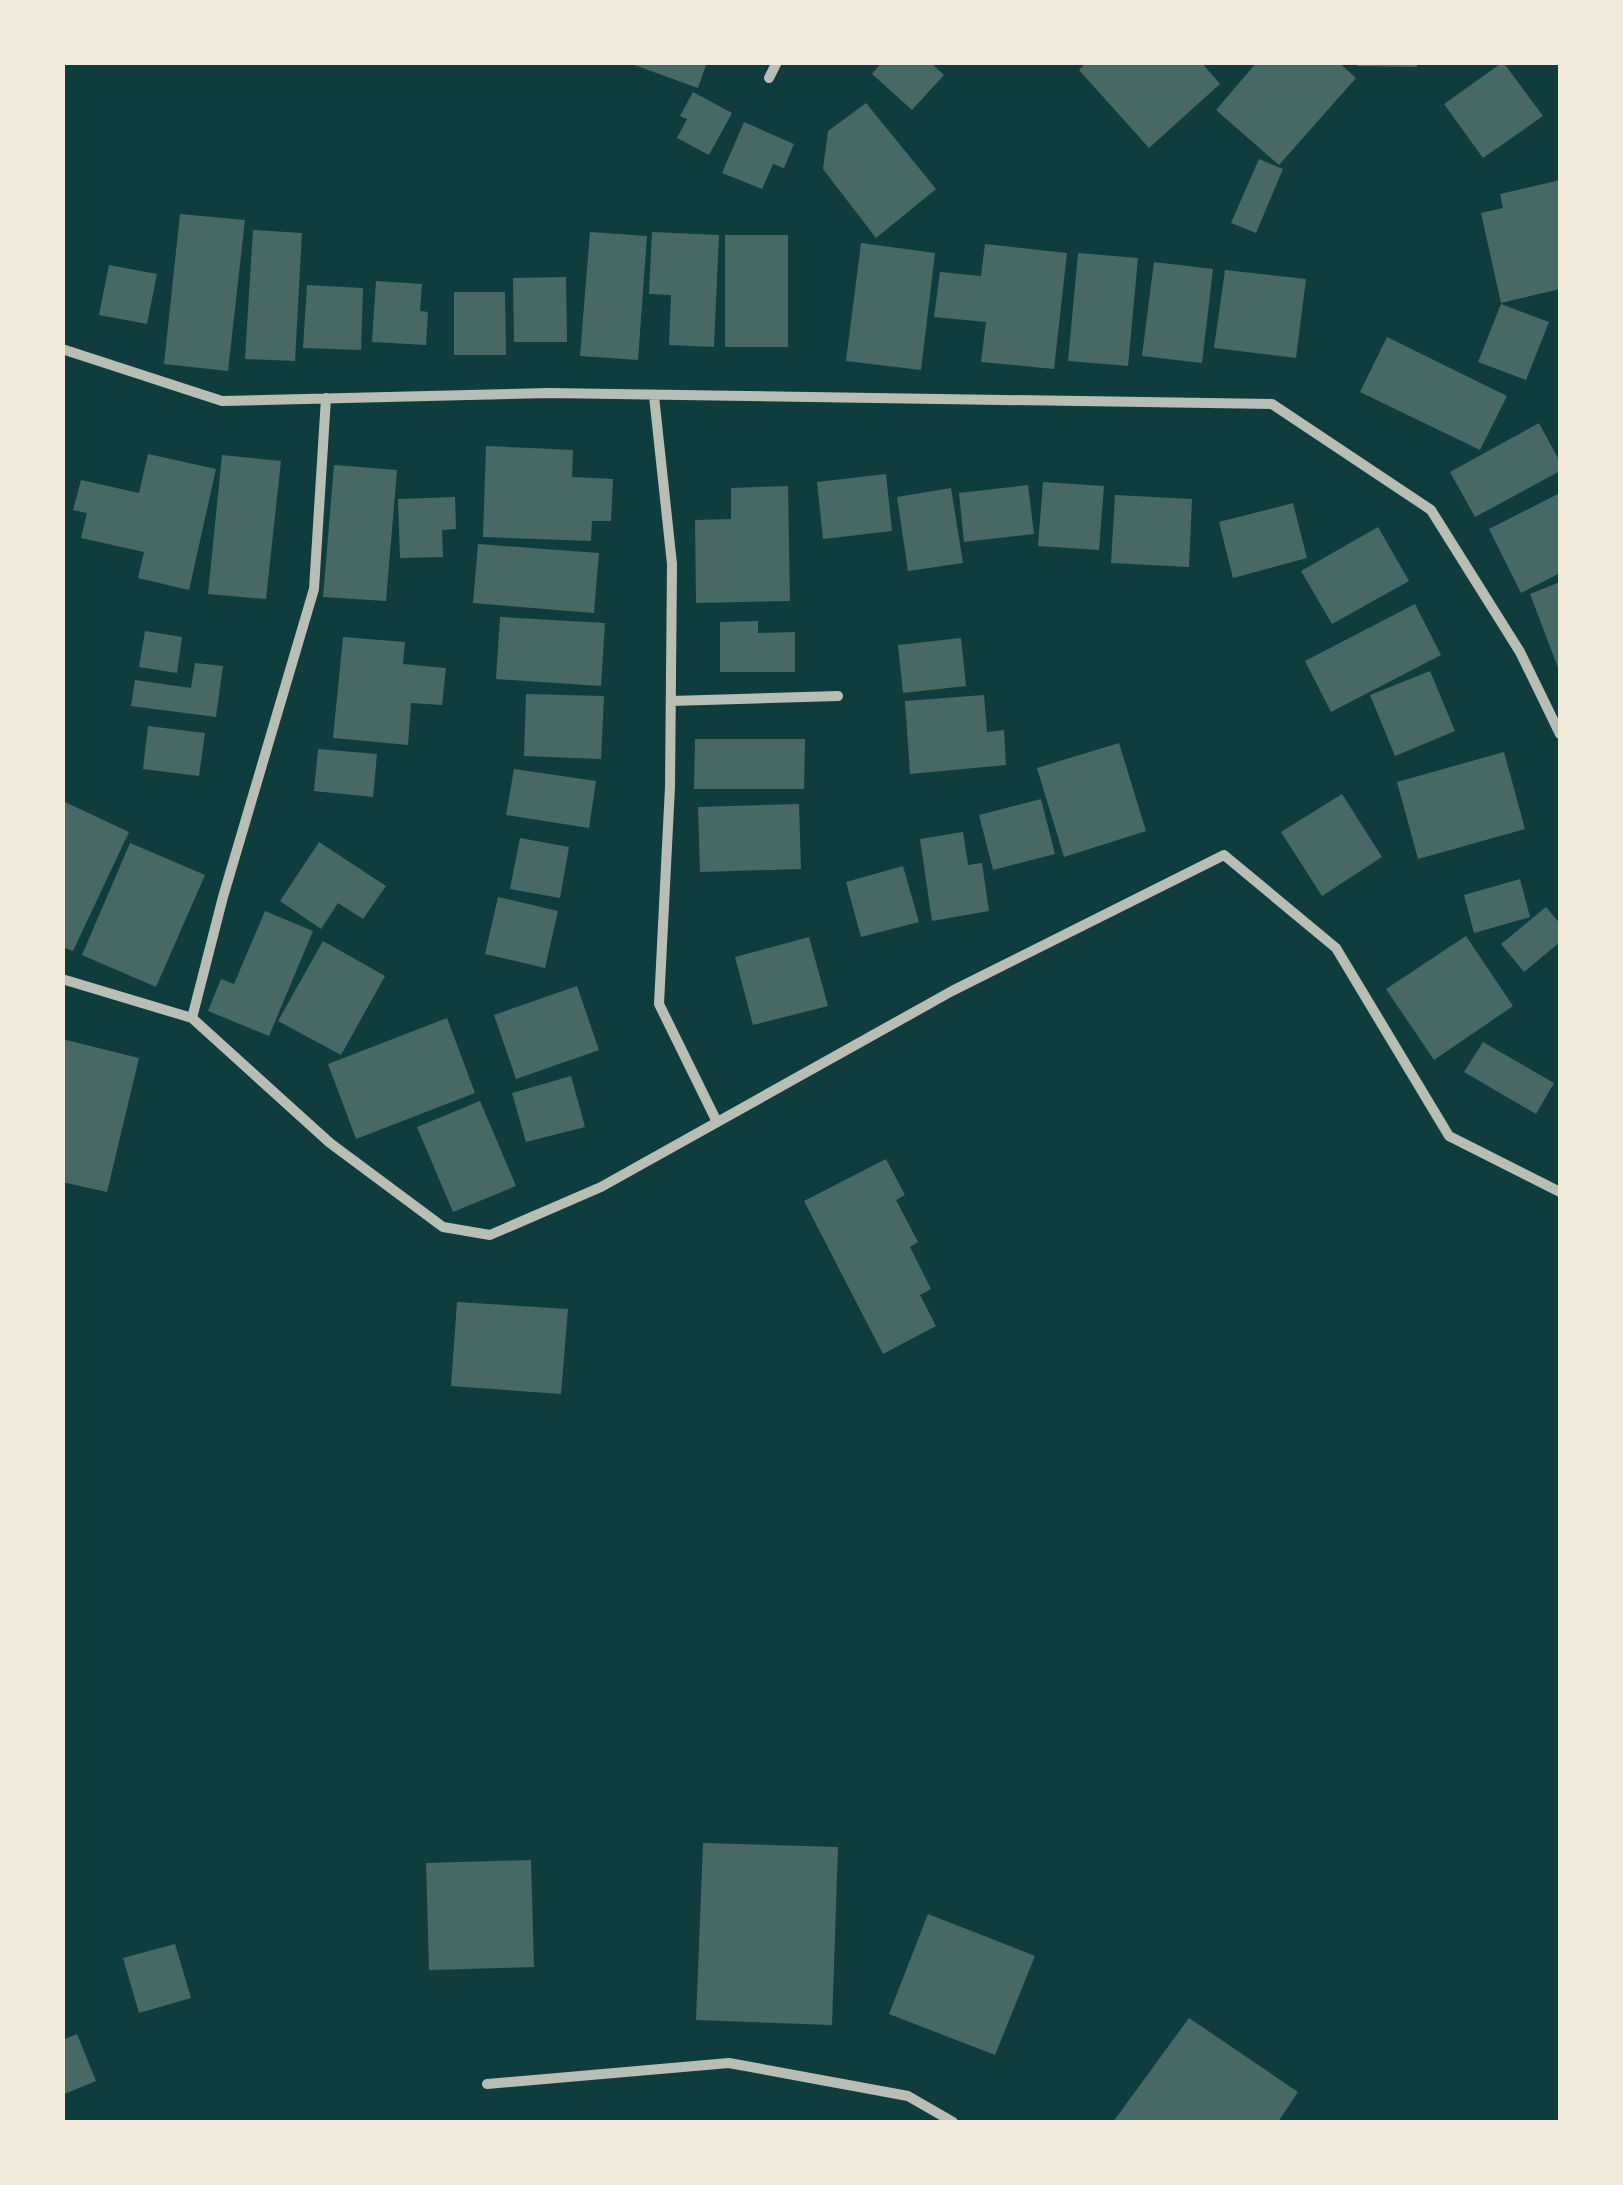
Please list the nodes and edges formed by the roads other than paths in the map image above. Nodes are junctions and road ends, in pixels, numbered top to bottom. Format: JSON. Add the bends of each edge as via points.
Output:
{"nodes":[{"id":1,"x":777,"y":62,"type":"edge"},
{"id":2,"x":769,"y":78,"type":"dead end"},
{"id":3,"x":62,"y":349,"type":"edge"},
{"id":4,"x":654,"y":396,"type":"junction"},
{"id":5,"x":326,"y":398,"type":"junction"},
{"id":6,"x":838,"y":696,"type":"dead end"},
{"id":7,"x":670,"y":701,"type":"junction"},
{"id":8,"x":1560,"y":734,"type":"edge"},
{"id":9,"x":62,"y":979,"type":"edge"},
{"id":10,"x":192,"y":1018,"type":"junction"},
{"id":11,"x":717,"y":1122,"type":"junction"},
{"id":12,"x":1560,"y":1192,"type":"edge"},
{"id":13,"x":487,"y":2084,"type":"dead end"},
{"id":14,"x":953,"y":2122,"type":"edge"}],
"edges":[{"from":1,"to":2,"type":"street"},
{"from":3,"to":5,"type":"street","via":[[222,401]]},
{"from":4,"to":5,"type":"street"},
{"from":4,"to":7,"type":"street","via":[[672,564]]},
{"from":4,"to":8,"type":"street","via":[[1272,404],[1431,510],[1520,652]]},
{"from":5,"to":10,"type":"street","via":[[314,588]]},
{"from":6,"to":7,"type":"street"},
{"from":7,"to":11,"type":"street","via":[[659,1004]]},
{"from":9,"to":10,"type":"street"},
{"from":10,"to":11,"type":"street","via":[[330,1143],[444,1227],[490,1234],[601,1187]]},
{"from":11,"to":12,"type":"street","via":[[952,990],[1224,855],[1336,948],[1449,1136]]},
{"from":13,"to":14,"type":"street","via":[[729,2063],[908,2096]]}]}
